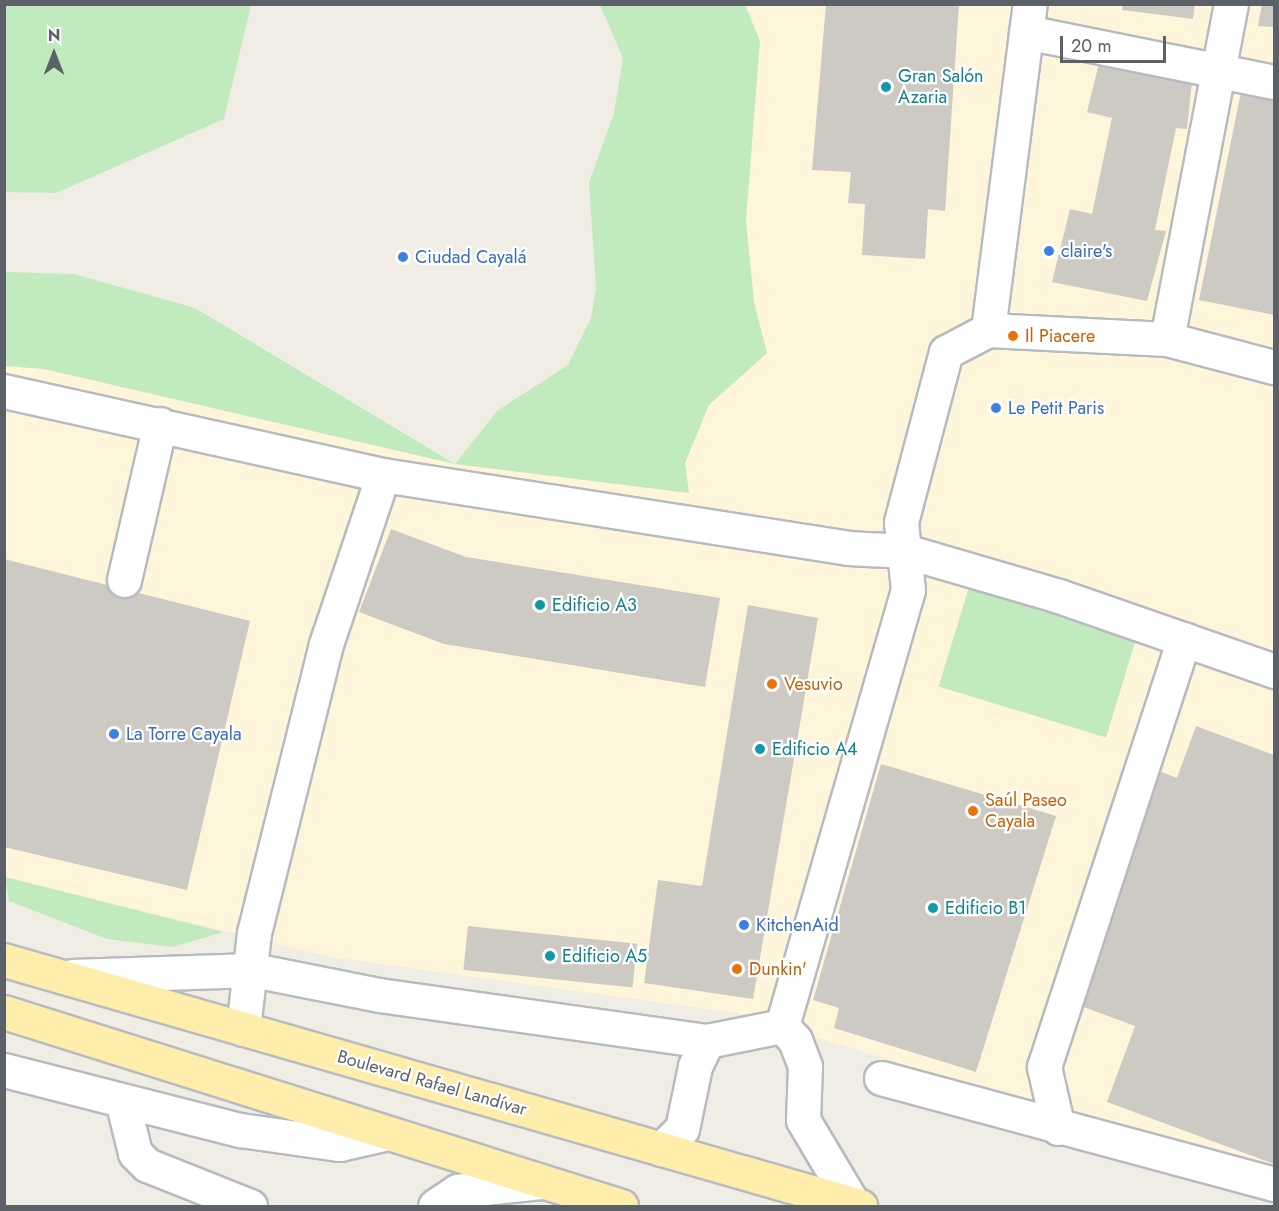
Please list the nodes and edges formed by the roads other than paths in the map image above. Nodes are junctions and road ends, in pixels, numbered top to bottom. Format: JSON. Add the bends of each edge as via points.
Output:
{"nodes":[{"id":1,"x":1231,"y":4,"type":"edge"},
{"id":2,"x":1028,"y":18,"type":"edge"},
{"id":3,"x":1222,"y":72,"type":"junction"},
{"id":4,"x":1275,"y":82,"type":"edge"},
{"id":5,"x":988,"y":330,"type":"junction"},
{"id":6,"x":1167,"y":339,"type":"junction"},
{"id":7,"x":1275,"y":368,"type":"edge"},
{"id":8,"x":4,"y":391,"type":"edge"},
{"id":9,"x":160,"y":424,"type":"junction"},
{"id":10,"x":383,"y":475,"type":"junction"},
{"id":11,"x":905,"y":551,"type":"junction"},
{"id":12,"x":124,"y":580,"type":"dead end"},
{"id":13,"x":1184,"y":639,"type":"junction"},
{"id":14,"x":1275,"y":671,"type":"edge"},
{"id":15,"x":4,"y":960,"type":"edge"},
{"id":16,"x":253,"y":970,"type":"junction"},
{"id":17,"x":61,"y":977,"type":"junction"},
{"id":18,"x":4,"y":1012,"type":"edge"},
{"id":19,"x":782,"y":1026,"type":"junction"},
{"id":20,"x":243,"y":1029,"type":"junction"},
{"id":21,"x":707,"y":1041,"type":"junction"},
{"id":22,"x":4,"y":1070,"type":"edge"},
{"id":23,"x":881,"y":1078,"type":"dead end"},
{"id":24,"x":123,"y":1104,"type":"junction"},
{"id":25,"x":1058,"y":1128,"type":"junction"},
{"id":26,"x":384,"y":1134,"type":"junction"},
{"id":27,"x":661,"y":1149,"type":"junction"},
{"id":28,"x":541,"y":1182,"type":"junction"},
{"id":29,"x":1275,"y":1184,"type":"edge"},
{"id":30,"x":857,"y":1205,"type":"edge"},
{"id":31,"x":250,"y":1206,"type":"edge"},
{"id":32,"x":435,"y":1206,"type":"edge"},
{"id":33,"x":621,"y":1206,"type":"edge"}],
"edges":[{"from":1,"to":3,"type":"street"},
{"from":2,"to":3,"type":"street"},
{"from":2,"to":5,"type":"street","via":[[1015,154]]},
{"from":3,"to":4,"type":"street"},
{"from":3,"to":6,"type":"street"},
{"from":5,"to":6,"type":"street"},
{"from":5,"to":11,"type":"street","via":[[946,352],[901,522]]},
{"from":6,"to":7,"type":"street"},
{"from":8,"to":9,"type":"street"},
{"from":9,"to":10,"type":"street"},
{"from":9,"to":12,"type":"street"},
{"from":10,"to":11,"type":"street","via":[[848,548]]},
{"from":10,"to":16,"type":"street","via":[[326,644],[254,933]]},
{"from":11,"to":13,"type":"street"},
{"from":11,"to":19,"type":"street","via":[[908,590]]},
{"from":13,"to":14,"type":"street"},
{"from":13,"to":25,"type":"street","via":[[1044,1067]]},
{"from":15,"to":17,"type":"main road","name":"Boulevard Rafael Landívar"},
{"from":16,"to":17,"type":"street"},
{"from":16,"to":20,"type":"street"},
{"from":16,"to":21,"type":"street","via":[[379,995]]},
{"from":17,"to":20,"type":"main road","name":"Boulevard Rafael Landívar"},
{"from":18,"to":26,"type":"main road"},
{"from":19,"to":21,"type":"street"},
{"from":19,"to":30,"type":"street","via":[[795,1040],[805,1066],[803,1120]]},
{"from":20,"to":27,"type":"main road","name":"Boulevard Rafael Landívar"},
{"from":21,"to":27,"type":"street","via":[[695,1066],[682,1129]]},
{"from":22,"to":24,"type":"street"},
{"from":23,"to":25,"type":"street"},
{"from":24,"to":26,"type":"street","via":[[240,1130],[340,1144]]},
{"from":24,"to":31,"type":"street","via":[[135,1153],[147,1165]]},
{"from":25,"to":29,"type":"street"},
{"from":26,"to":28,"type":"main road"},
{"from":27,"to":30,"type":"main road","name":"Boulevard Rafael Landívar"},
{"from":28,"to":32,"type":"street","via":[[457,1191]]},
{"from":28,"to":33,"type":"main road"}]}
